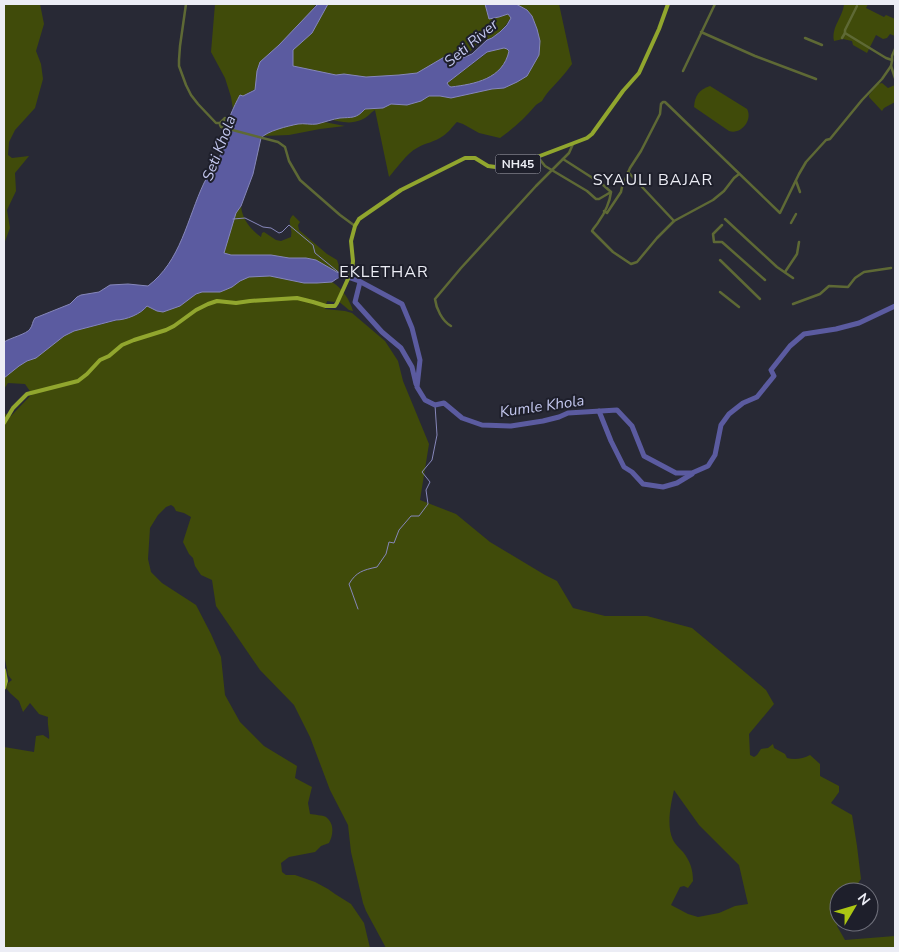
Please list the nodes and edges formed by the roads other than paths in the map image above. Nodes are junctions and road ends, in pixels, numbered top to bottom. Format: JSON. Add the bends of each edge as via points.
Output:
{"nodes":[{"id":1,"x":186,"y":4,"type":"edge"},
{"id":2,"x":668,"y":4,"type":"edge"},
{"id":3,"x":715,"y":4,"type":"edge"},
{"id":4,"x":856,"y":6,"type":"dead end"},
{"id":5,"x":701,"y":32,"type":"junction"},
{"id":6,"x":845,"y":33,"type":"junction"},
{"id":7,"x":805,"y":38,"type":"dead end"},
{"id":8,"x":842,"y":38,"type":"dead end"},
{"id":9,"x":822,"y":45,"type":"dead end"},
{"id":10,"x":895,"y":49,"type":"edge"},
{"id":11,"x":892,"y":60,"type":"junction"},
{"id":12,"x":891,"y":66,"type":"junction"},
{"id":13,"x":683,"y":71,"type":"dead end"},
{"id":14,"x":895,"y":78,"type":"edge"},
{"id":15,"x":816,"y":79,"type":"dead end"},
{"id":16,"x":573,"y":144,"type":"junction"},
{"id":17,"x":538,"y":157,"type":"junction"},
{"id":18,"x":563,"y":159,"type":"junction"},
{"id":19,"x":551,"y":171,"type":"junction"},
{"id":20,"x":628,"y":172,"type":"junction"},
{"id":21,"x":739,"y":174,"type":"junction"},
{"id":22,"x":796,"y":180,"type":"junction"},
{"id":23,"x":611,"y":192,"type":"junction"},
{"id":24,"x":800,"y":192,"type":"dead end"},
{"id":25,"x":604,"y":211,"type":"junction"},
{"id":26,"x":796,"y":214,"type":"dead end"},
{"id":27,"x":725,"y":218,"type":"dead end"},
{"id":28,"x":674,"y":221,"type":"junction"},
{"id":29,"x":791,"y":222,"type":"dead end"},
{"id":30,"x":722,"y":224,"type":"dead end"},
{"id":31,"x":355,"y":226,"type":"junction"},
{"id":32,"x":799,"y":242,"type":"dead end"},
{"id":33,"x":720,"y":260,"type":"dead end"},
{"id":34,"x":891,"y":268,"type":"dead end"},
{"id":35,"x":785,"y":272,"type":"junction"},
{"id":36,"x":793,"y":278,"type":"dead end"},
{"id":37,"x":765,"y":280,"type":"dead end"},
{"id":38,"x":720,"y":292,"type":"dead end"},
{"id":39,"x":760,"y":299,"type":"dead end"},
{"id":40,"x":793,"y":304,"type":"dead end"},
{"id":41,"x":739,"y":307,"type":"dead end"},
{"id":42,"x":451,"y":326,"type":"dead end"},
{"id":43,"x":4,"y":423,"type":"edge"},
{"id":44,"x":4,"y":670,"type":"edge"},
{"id":45,"x":4,"y":688,"type":"edge"}],
"edges":[{"from":1,"to":31,"type":"street","via":[[178,60],[194,100],[216,124],[225,118],[221,127],[278,142],[285,147],[300,180]]},
{"from":2,"to":16,"type":"main road","number":"NH45","via":[[637,76],[592,134]]},
{"from":3,"to":5,"type":"street"},
{"from":4,"to":6,"type":"street"},
{"from":5,"to":13,"type":"street"},
{"from":5,"to":15,"type":"street"},
{"from":6,"to":8,"type":"street"},
{"from":6,"to":11,"type":"street"},
{"from":7,"to":9,"type":"street"},
{"from":10,"to":11,"type":"street"},
{"from":11,"to":12,"type":"street"},
{"from":12,"to":14,"type":"street"},
{"from":12,"to":22,"type":"street","via":[[830,139],[806,162]]},
{"from":16,"to":17,"type":"main road","number":"NH45"},
{"from":16,"to":18,"type":"street"},
{"from":17,"to":19,"type":"street"},
{"from":17,"to":31,"type":"main road","number":"NH45","via":[[503,168],[488,166],[475,158],[465,158],[390,197],[364,215]]},
{"from":18,"to":19,"type":"street"},
{"from":18,"to":23,"type":"street"},
{"from":19,"to":23,"type":"street","via":[[596,199]]},
{"from":19,"to":42,"type":"street","via":[[436,299],[443,319]]},
{"from":20,"to":21,"type":"street","via":[[660,114],[661,104],[665,102]]},
{"from":20,"to":25,"type":"street","via":[[621,192],[607,213]]},
{"from":20,"to":28,"type":"street"},
{"from":21,"to":22,"type":"street","via":[[780,213]]},
{"from":21,"to":28,"type":"street","via":[[713,200]]},
{"from":22,"to":24,"type":"street"},
{"from":23,"to":25,"type":"street"},
{"from":25,"to":28,"type":"street","via":[[592,231],[631,264],[637,262]]},
{"from":26,"to":29,"type":"street"},
{"from":27,"to":35,"type":"street"},
{"from":30,"to":37,"type":"street","via":[[713,234],[714,242],[722,242]]},
{"from":31,"to":43,"type":"main road","via":[[351,241],[352,270],[333,306],[293,298],[208,304],[166,330],[122,345],[78,381],[27,394]]},
{"from":32,"to":35,"type":"street","via":[[797,254]]},
{"from":33,"to":39,"type":"street"},
{"from":34,"to":40,"type":"street","via":[[864,272],[848,288],[829,286],[820,294]]},
{"from":35,"to":36,"type":"street"},
{"from":38,"to":41,"type":"street"},
{"from":44,"to":45,"type":"main road"}]}
